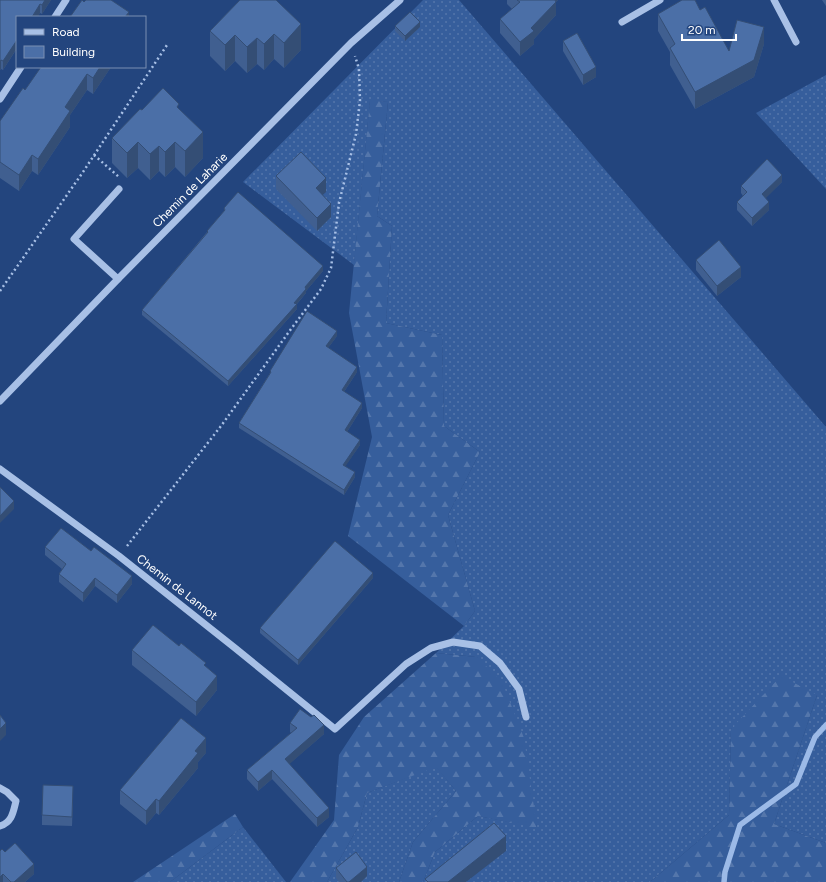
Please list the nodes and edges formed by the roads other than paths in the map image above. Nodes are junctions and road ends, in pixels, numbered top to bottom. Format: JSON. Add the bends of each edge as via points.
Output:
{"nodes":[{"id":1,"x":66,"y":0,"type":"edge"},
{"id":2,"x":400,"y":0,"type":"edge"},
{"id":3,"x":660,"y":0,"type":"edge"},
{"id":4,"x":774,"y":0,"type":"edge"},
{"id":5,"x":56,"y":16,"type":"edge"},
{"id":6,"x":622,"y":22,"type":"dead end"},
{"id":7,"x":796,"y":42,"type":"dead end"},
{"id":8,"x":20,"y":68,"type":"edge"},
{"id":9,"x":0,"y":99,"type":"edge"},
{"id":10,"x":119,"y":189,"type":"road end"},
{"id":11,"x":118,"y":279,"type":"junction"},
{"id":12,"x":0,"y":401,"type":"edge"},
{"id":13,"x":0,"y":468,"type":"edge"},
{"id":14,"x":526,"y":717,"type":"dead end"},
{"id":15,"x":0,"y":788,"type":"edge"},
{"id":16,"x":0,"y":826,"type":"edge"}],
"edges":[{"from":1,"to":5,"type":"street"},
{"from":2,"to":11,"type":"street","name":"Chemin de Laharie","via":[[351,43]]},
{"from":3,"to":6,"type":"street"},
{"from":4,"to":7,"type":"street"},
{"from":8,"to":9,"type":"street"},
{"from":10,"to":11,"type":"street","via":[[74,239]]},
{"from":11,"to":12,"type":"street","name":"Chemin de Laharie"},
{"from":13,"to":14,"type":"street","name":"Chemin de Lannot","via":[[119,556],[335,729],[406,664],[431,648],[454,642],[480,646],[500,663],[518,689]]},
{"from":15,"to":16,"type":"street","via":[[16,801],[13,815],[6,824]]}]}
